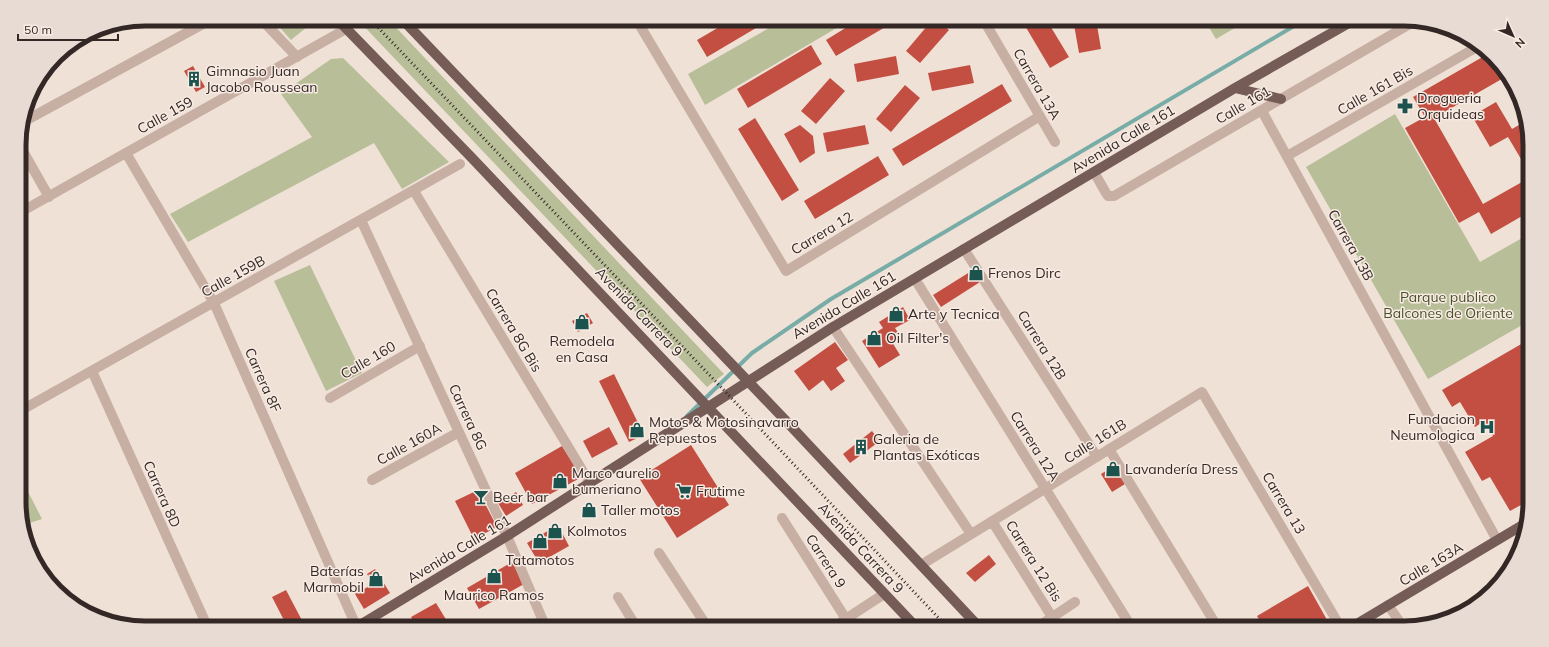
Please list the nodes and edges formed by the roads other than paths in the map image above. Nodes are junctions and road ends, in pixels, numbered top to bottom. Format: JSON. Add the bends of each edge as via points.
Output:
{"nodes":[{"id":1,"x":199,"y":26,"type":"edge"},
{"id":2,"x":268,"y":26,"type":"edge"},
{"id":3,"x":343,"y":26,"type":"edge"},
{"id":4,"x":409,"y":26,"type":"edge"},
{"id":5,"x":640,"y":26,"type":"edge"},
{"id":6,"x":987,"y":26,"type":"edge"},
{"id":7,"x":1344,"y":26,"type":"edge"},
{"id":8,"x":1406,"y":26,"type":"edge"},
{"id":9,"x":346,"y":29,"type":"junction"},
{"id":10,"x":1473,"y":49,"type":"edge"},
{"id":11,"x":297,"y":57,"type":"junction"},
{"id":12,"x":1235,"y":88,"type":"junction"},
{"id":13,"x":1281,"y":99,"type":"junction"},
{"id":14,"x":1262,"y":110,"type":"junction"},
{"id":15,"x":1040,"y":116,"type":"junction"},
{"id":16,"x":29,"y":119,"type":"edge"},
{"id":17,"x":1055,"y":142,"type":"dead end"},
{"id":18,"x":126,"y":153,"type":"junction"},
{"id":19,"x":26,"y":156,"type":"edge"},
{"id":20,"x":1287,"y":156,"type":"junction"},
{"id":21,"x":460,"y":164,"type":"dead end"},
{"id":22,"x":1094,"y":172,"type":"junction"},
{"id":23,"x":414,"y":191,"type":"junction"},
{"id":24,"x":49,"y":197,"type":"junction"},
{"id":25,"x":26,"y":210,"type":"edge"},
{"id":26,"x":361,"y":220,"type":"junction"},
{"id":27,"x":964,"y":249,"type":"junction"},
{"id":28,"x":915,"y":278,"type":"junction"},
{"id":29,"x":214,"y":303,"type":"junction"},
{"id":30,"x":833,"y":327,"type":"junction"},
{"id":31,"x":420,"y":346,"type":"junction"},
{"id":32,"x":92,"y":371,"type":"junction"},
{"id":33,"x":748,"y":382,"type":"junction"},
{"id":34,"x":1202,"y":392,"type":"joint"},
{"id":35,"x":330,"y":398,"type":"dead end"},
{"id":36,"x":709,"y":407,"type":"junction"},
{"id":37,"x":26,"y":409,"type":"edge"},
{"id":38,"x":459,"y":432,"type":"junction"},
{"id":39,"x":1109,"y":449,"type":"junction"},
{"id":40,"x":1097,"y":457,"type":"junction"},
{"id":41,"x":372,"y":480,"type":"dead end"},
{"id":42,"x":590,"y":483,"type":"junction"},
{"id":43,"x":1045,"y":488,"type":"junction"},
{"id":44,"x":782,"y":518,"type":"dead end"},
{"id":45,"x":992,"y":521,"type":"junction"},
{"id":46,"x":1521,"y":526,"type":"edge"},
{"id":47,"x":971,"y":534,"type":"junction"},
{"id":48,"x":507,"y":536,"type":"junction"},
{"id":49,"x":1497,"y":540,"type":"junction"},
{"id":50,"x":659,"y":554,"type":"dead end"},
{"id":51,"x":921,"y":565,"type":"junction"},
{"id":52,"x":884,"y":594,"type":"junction"},
{"id":53,"x":618,"y":597,"type":"dead end"},
{"id":54,"x":1075,"y":602,"type":"dead end"},
{"id":55,"x":1388,"y":605,"type":"junction"},
{"id":56,"x":1052,"y":617,"type":"junction"},
{"id":57,"x":846,"y":619,"type":"junction"},
{"id":58,"x":205,"y":621,"type":"edge"},
{"id":59,"x":353,"y":621,"type":"edge"},
{"id":60,"x":367,"y":621,"type":"edge"},
{"id":61,"x":543,"y":621,"type":"edge"},
{"id":62,"x":633,"y":621,"type":"edge"},
{"id":63,"x":703,"y":621,"type":"edge"},
{"id":64,"x":843,"y":621,"type":"edge"},
{"id":65,"x":910,"y":621,"type":"edge"},
{"id":66,"x":973,"y":621,"type":"edge"},
{"id":67,"x":1046,"y":621,"type":"edge"},
{"id":68,"x":1128,"y":621,"type":"edge"},
{"id":69,"x":1214,"y":621,"type":"edge"},
{"id":70,"x":1337,"y":621,"type":"edge"},
{"id":71,"x":1362,"y":621,"type":"edge"},
{"id":72,"x":1399,"y":621,"type":"edge"}],
"edges":[{"from":1,"to":16,"type":"street"},
{"from":2,"to":11,"type":"street"},
{"from":3,"to":9,"type":"main road","name":"Avenida Carrera 9"},
{"from":4,"to":33,"type":"main road"},
{"from":5,"to":15,"type":"street","name":"Carrera 12","via":[[786,271]]},
{"from":6,"to":15,"type":"street","name":"Carrera 13A"},
{"from":7,"to":12,"type":"main road","name":"Avenida Calle 161"},
{"from":8,"to":13,"type":"street","name":"Calle 161"},
{"from":9,"to":11,"type":"street","name":"Calle 159"},
{"from":9,"to":36,"type":"main road","name":"Avenida Carrera 9"},
{"from":10,"to":20,"type":"street","name":"Calle 161 Bis"},
{"from":11,"to":18,"type":"street","name":"Calle 159"},
{"from":12,"to":13,"type":"main road"},
{"from":12,"to":22,"type":"main road","name":"Avenida Calle 161"},
{"from":13,"to":14,"type":"street","name":"Calle 161"},
{"from":14,"to":20,"type":"street","name":"Carrera 13B"},
{"from":14,"to":22,"type":"street","name":"Calle 161","via":[[1114,196],[1106,194]]},
{"from":15,"to":17,"type":"street","name":"Carrera 13A"},
{"from":18,"to":24,"type":"street","name":"Calle 159"},
{"from":18,"to":29,"type":"street","name":"Carrera 8F"},
{"from":19,"to":24,"type":"street"},
{"from":20,"to":49,"type":"street","name":"Carrera 13B"},
{"from":21,"to":23,"type":"street","name":"Calle 159B"},
{"from":22,"to":27,"type":"main road","name":"Avenida Calle 161"},
{"from":23,"to":26,"type":"street","name":"Calle 159B"},
{"from":23,"to":42,"type":"street","name":"Carrera 8G Bis"},
{"from":24,"to":25,"type":"street","name":"Calle 159"},
{"from":26,"to":29,"type":"street","name":"Calle 159B"},
{"from":26,"to":31,"type":"street","name":"Carrera 8G"},
{"from":27,"to":28,"type":"main road","name":"Avenida Calle 161"},
{"from":27,"to":40,"type":"street","name":"Carrera 12B"},
{"from":28,"to":30,"type":"main road","name":"Avenida Calle 161"},
{"from":28,"to":43,"type":"street","name":"Carrera 12A"},
{"from":29,"to":32,"type":"street","name":"Calle 159B"},
{"from":29,"to":59,"type":"street","name":"Carrera 8F"},
{"from":30,"to":33,"type":"main road","name":"Avenida Calle 161"},
{"from":30,"to":47,"type":"street"},
{"from":31,"to":35,"type":"street","name":"Calle 160"},
{"from":31,"to":38,"type":"street","name":"Carrera 8G"},
{"from":32,"to":37,"type":"street","name":"Calle 159B"},
{"from":32,"to":58,"type":"street","name":"Carrera 8D"},
{"from":33,"to":36,"type":"main road","name":"Avenida Calle 161"},
{"from":33,"to":51,"type":"main road"},
{"from":34,"to":39,"type":"street","name":"Calle 161B"},
{"from":34,"to":70,"type":"street","name":"Carrera 13"},
{"from":36,"to":42,"type":"main road","name":"Avenida Calle 161"},
{"from":36,"to":52,"type":"main road","name":"Avenida Carrera 9"},
{"from":38,"to":41,"type":"street","name":"Calle 160A"},
{"from":38,"to":48,"type":"street","name":"Carrera 8G"},
{"from":39,"to":40,"type":"street","name":"Calle 161B"},
{"from":39,"to":69,"type":"street"},
{"from":40,"to":43,"type":"street","name":"Calle 161B"},
{"from":42,"to":48,"type":"main road","name":"Avenida Calle 161"},
{"from":43,"to":45,"type":"street","name":"Calle 161B"},
{"from":43,"to":68,"type":"street","name":"Carrera 12A"},
{"from":44,"to":57,"type":"street","name":"Carrera 9"},
{"from":45,"to":47,"type":"street","name":"Calle 161B"},
{"from":45,"to":56,"type":"street","name":"Carrera 12 Bis"},
{"from":46,"to":49,"type":"main road","name":"Calle 163A"},
{"from":47,"to":51,"type":"street","name":"Calle 161B"},
{"from":48,"to":60,"type":"main road","name":"Avenida Calle 161"},
{"from":48,"to":61,"type":"street","name":"Carrera 8G"},
{"from":49,"to":55,"type":"main road","name":"Calle 163A"},
{"from":50,"to":63,"type":"street"},
{"from":51,"to":66,"type":"main road"},
{"from":52,"to":57,"type":"street"},
{"from":52,"to":65,"type":"main road","name":"Avenida Carrera 9"},
{"from":53,"to":62,"type":"street"},
{"from":54,"to":56,"type":"street"},
{"from":55,"to":71,"type":"main road","name":"Calle 163A"},
{"from":55,"to":72,"type":"street"},
{"from":56,"to":67,"type":"street"},
{"from":57,"to":64,"type":"street"}]}
